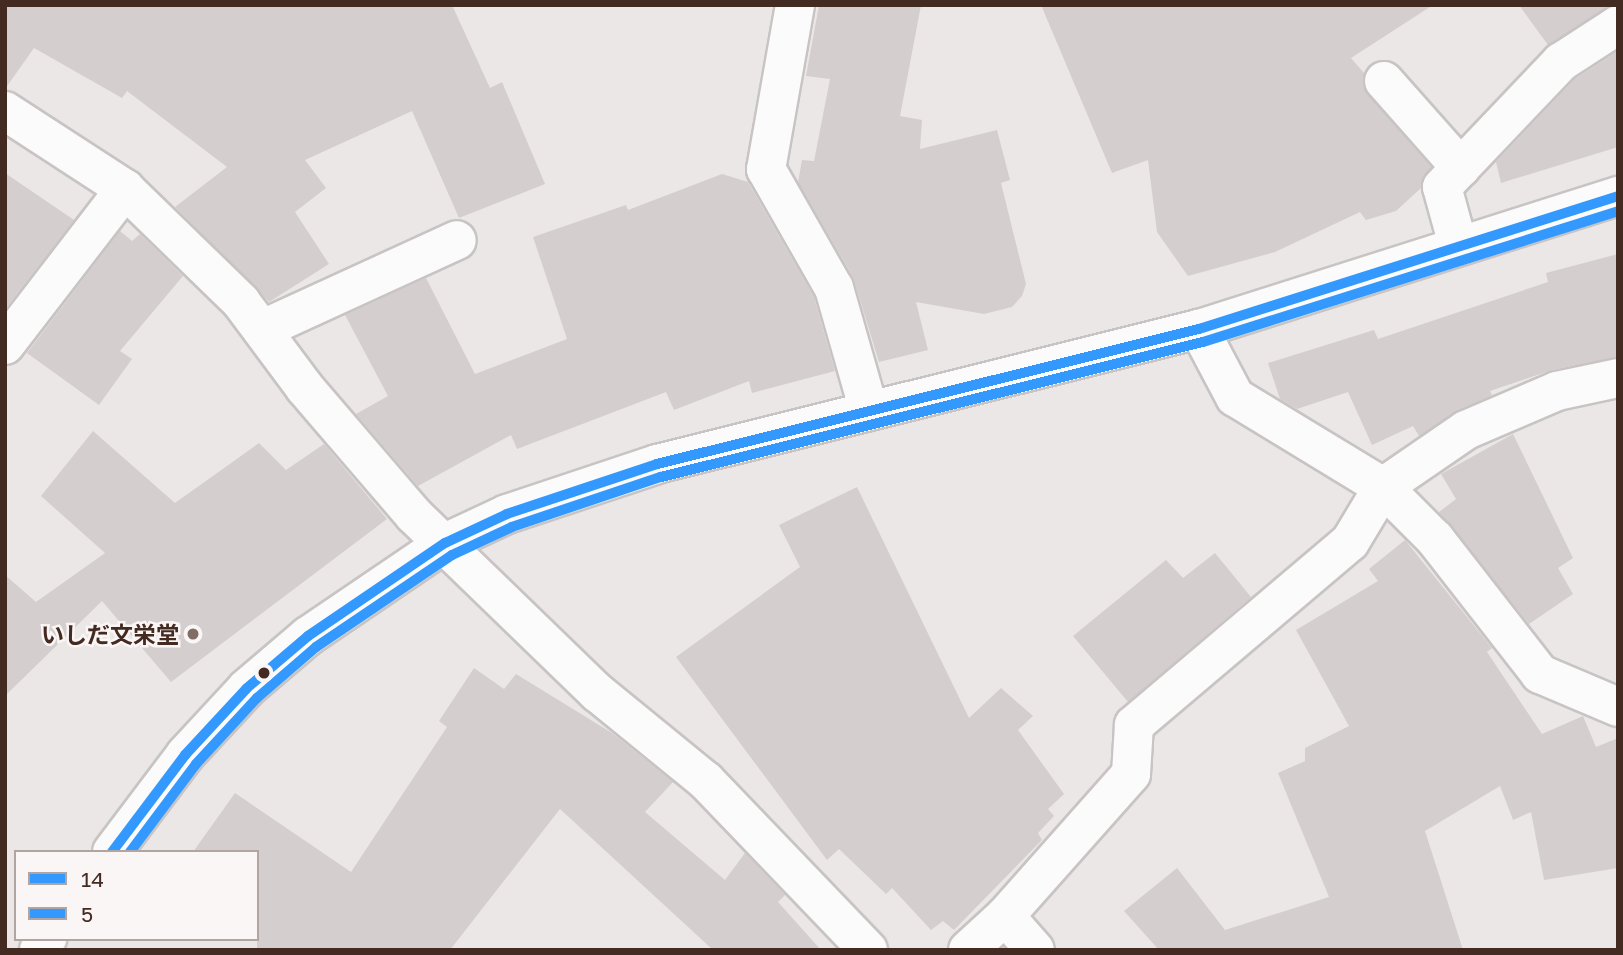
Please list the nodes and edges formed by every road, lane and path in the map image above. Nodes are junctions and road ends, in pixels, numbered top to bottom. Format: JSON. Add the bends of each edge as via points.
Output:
{"nodes":[{"id":1,"x":795,"y":5,"type":"edge"},
{"id":2,"x":1618,"y":25,"type":"edge"},
{"id":3,"x":1384,"y":81,"type":"dead end"},
{"id":4,"x":5,"y":111,"type":"edge"},
{"id":5,"x":1461,"y":168,"type":"junction"},
{"id":6,"x":125,"y":189,"type":"junction"},
{"id":7,"x":1618,"y":196,"type":"edge"},
{"id":8,"x":457,"y":240,"type":"dead end"},
{"id":9,"x":1458,"y":245,"type":"junction"},
{"id":10,"x":263,"y":329,"type":"junction"},
{"id":11,"x":1199,"y":329,"type":"junction"},
{"id":12,"x":5,"y":345,"type":"edge"},
{"id":13,"x":1618,"y":378,"type":"edge"},
{"id":14,"x":869,"y":411,"type":"junction"},
{"id":15,"x":1383,"y":488,"type":"junction"},
{"id":16,"x":445,"y":543,"type":"junction"},
{"id":17,"x":1618,"y":707,"type":"edge"},
{"id":18,"x":114,"y":850,"type":"edge"},
{"id":19,"x":1005,"y":916,"type":"junction"},
{"id":20,"x":868,"y":950,"type":"edge"},
{"id":21,"x":968,"y":950,"type":"edge"},
{"id":22,"x":1035,"y":950,"type":"edge"}],
"edges":[{"from":1,"to":14,"type":"street","via":[[766,169],[834,288]]},
{"from":2,"to":5,"type":"street","via":[[1561,62]]},
{"from":3,"to":5,"type":"street"},
{"from":4,"to":6,"type":"street"},
{"from":5,"to":9,"type":"street","via":[[1442,187]]},
{"from":6,"to":10,"type":"street"},
{"from":6,"to":12,"type":"street"},
{"from":7,"to":9,"type":"street"},
{"from":8,"to":10,"type":"street"},
{"from":9,"to":11,"type":"street"},
{"from":10,"to":16,"type":"street","via":[[314,398],[414,515]]},
{"from":11,"to":14,"type":"street"},
{"from":11,"to":15,"type":"street","via":[[1235,397]]},
{"from":13,"to":15,"type":"street","via":[[1557,391],[1466,430]]},
{"from":14,"to":16,"type":"street","via":[[581,486]]},
{"from":15,"to":17,"type":"street","via":[[1435,539],[1540,674]]},
{"from":15,"to":19,"type":"street","via":[[1350,542],[1134,725],[1131,774]]},
{"from":16,"to":18,"type":"street","via":[[308,636],[247,688],[185,755]]},
{"from":16,"to":20,"type":"street","via":[[589,685],[706,781]]},
{"from":19,"to":21,"type":"street"},
{"from":19,"to":22,"type":"street"}]}
